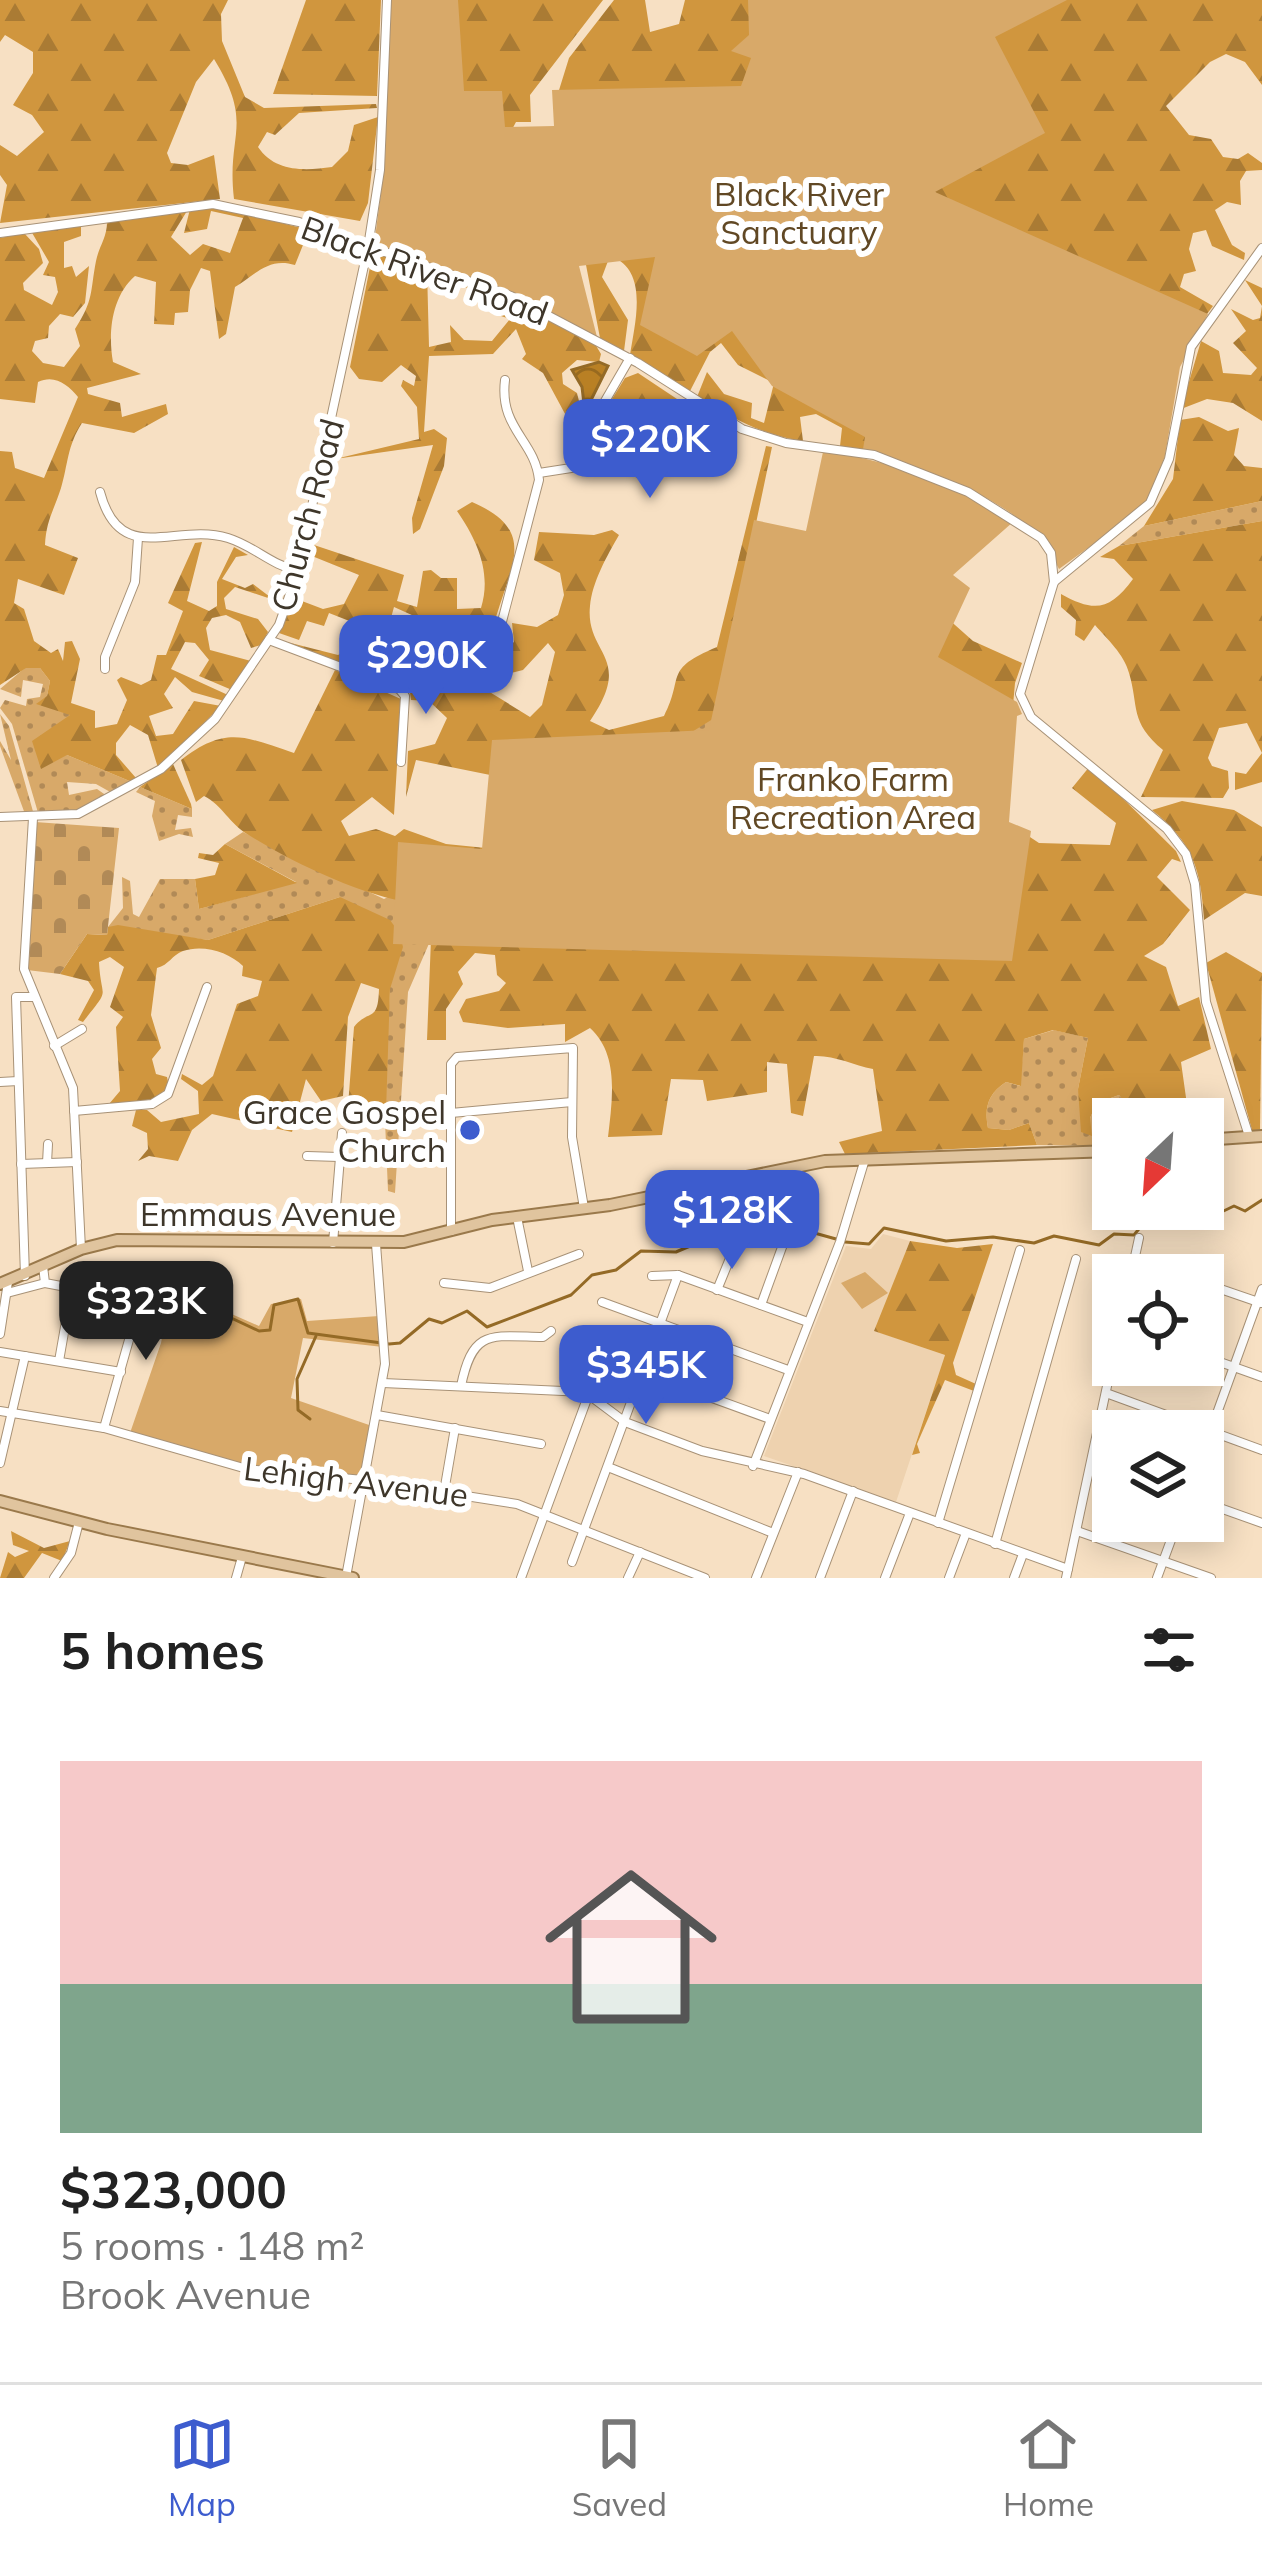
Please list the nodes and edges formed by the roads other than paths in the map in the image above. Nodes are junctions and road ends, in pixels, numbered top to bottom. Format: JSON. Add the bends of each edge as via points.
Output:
{"nodes":[{"id":1,"x":387,"y":0,"type":"edge"},
{"id":2,"x":0,"y":233,"type":"edge"},
{"id":3,"x":368,"y":247,"type":"junction"},
{"id":4,"x":1262,"y":248,"type":"edge"},
{"id":5,"x":630,"y":358,"type":"junction"},
{"id":6,"x":505,"y":380,"type":"dead end"},
{"id":7,"x":703,"y":406,"type":"junction"},
{"id":8,"x":605,"y":461,"type":"junction"},
{"id":9,"x":539,"y":473,"type":"junction"},
{"id":10,"x":100,"y":492,"type":"dead end"},
{"id":11,"x":138,"y":538,"type":"junction"},
{"id":12,"x":298,"y":571,"type":"junction"},
{"id":13,"x":1054,"y":582,"type":"junction"},
{"id":14,"x":499,"y":633,"type":"dead end"},
{"id":15,"x":269,"y":640,"type":"junction"},
{"id":16,"x":105,"y":669,"type":"dead end"},
{"id":17,"x":401,"y":762,"type":"dead end"},
{"id":18,"x":0,"y":817,"type":"edge"},
{"id":19,"x":33,"y":818,"type":"junction"},
{"id":20,"x":207,"y":987,"type":"dead end"},
{"id":21,"x":33,"y":998,"type":"junction"},
{"id":22,"x":82,"y":1029,"type":"dead end"},
{"id":23,"x":54,"y":1046,"type":"junction"},
{"id":24,"x":18,"y":1081,"type":"junction"},
{"id":25,"x":0,"y":1082,"type":"edge"},
{"id":26,"x":572,"y":1102,"type":"junction"},
{"id":27,"x":74,"y":1111,"type":"junction"},
{"id":28,"x":451,"y":1113,"type":"junction"},
{"id":29,"x":342,"y":1133,"type":"dead end"},
{"id":30,"x":1256,"y":1136,"type":"edge"},
{"id":31,"x":1224,"y":1138,"type":"edge"},
{"id":32,"x":48,"y":1144,"type":"dead end"},
{"id":33,"x":1092,"y":1151,"type":"edge"},
{"id":34,"x":307,"y":1156,"type":"dead end"},
{"id":35,"x":339,"y":1157,"type":"junction"},
{"id":36,"x":865,"y":1159,"type":"junction"},
{"id":37,"x":77,"y":1162,"type":"junction"},
{"id":38,"x":47,"y":1163,"type":"junction"},
{"id":39,"x":21,"y":1164,"type":"junction"},
{"id":40,"x":584,"y":1208,"type":"junction"},
{"id":41,"x":517,"y":1216,"type":"junction"},
{"id":42,"x":452,"y":1231,"type":"junction"},
{"id":43,"x":1138,"y":1238,"type":"dead end"},
{"id":44,"x":785,"y":1239,"type":"dead end"},
{"id":45,"x":333,"y":1244,"type":"junction"},
{"id":46,"x":376,"y":1244,"type":"junction"},
{"id":47,"x":81,"y":1249,"type":"junction"},
{"id":48,"x":1020,"y":1250,"type":"dead end"},
{"id":49,"x":733,"y":1251,"type":"dead end"},
{"id":50,"x":579,"y":1254,"type":"dead end"},
{"id":51,"x":1135,"y":1254,"type":"edge"},
{"id":52,"x":1076,"y":1259,"type":"dead end"},
{"id":53,"x":44,"y":1266,"type":"junction"},
{"id":54,"x":528,"y":1271,"type":"junction"},
{"id":55,"x":678,"y":1275,"type":"junction"},
{"id":56,"x":25,"y":1276,"type":"junction"},
{"id":57,"x":652,"y":1276,"type":"dead end"},
{"id":58,"x":46,"y":1282,"type":"junction"},
{"id":59,"x":445,"y":1283,"type":"dead end"},
{"id":60,"x":5,"y":1286,"type":"edge"},
{"id":61,"x":72,"y":1287,"type":"junction"},
{"id":62,"x":1262,"y":1289,"type":"edge"},
{"id":63,"x":717,"y":1290,"type":"junction"},
{"id":64,"x":1224,"y":1290,"type":"edge"},
{"id":65,"x":602,"y":1302,"type":"dead end"},
{"id":66,"x":1260,"y":1303,"type":"edge"},
{"id":67,"x":760,"y":1305,"type":"junction"},
{"id":68,"x":805,"y":1322,"type":"junction"},
{"id":69,"x":660,"y":1324,"type":"junction"},
{"id":70,"x":551,"y":1331,"type":"dead end"},
{"id":71,"x":0,"y":1334,"type":"edge"},
{"id":72,"x":0,"y":1352,"type":"edge"},
{"id":73,"x":25,"y":1356,"type":"junction"},
{"id":74,"x":58,"y":1361,"type":"junction"},
{"id":75,"x":1224,"y":1363,"type":"edge"},
{"id":76,"x":1234,"y":1367,"type":"junction"},
{"id":77,"x":788,"y":1370,"type":"junction"},
{"id":78,"x":121,"y":1372,"type":"junction"},
{"id":79,"x":643,"y":1372,"type":"junction"},
{"id":80,"x":1262,"y":1377,"type":"edge"},
{"id":81,"x":383,"y":1383,"type":"junction"},
{"id":82,"x":461,"y":1386,"type":"junction"},
{"id":83,"x":1107,"y":1386,"type":"edge"},
{"id":84,"x":1106,"y":1393,"type":"junction"},
{"id":85,"x":589,"y":1394,"type":"junction"},
{"id":86,"x":1151,"y":1410,"type":"edge"},
{"id":87,"x":1218,"y":1410,"type":"edge"},
{"id":88,"x":0,"y":1411,"type":"edge"},
{"id":89,"x":15,"y":1413,"type":"junction"},
{"id":90,"x":376,"y":1415,"type":"junction"},
{"id":91,"x":770,"y":1419,"type":"junction"},
{"id":92,"x":625,"y":1422,"type":"junction"},
{"id":93,"x":455,"y":1428,"type":"junction"},
{"id":94,"x":104,"y":1429,"type":"junction"},
{"id":95,"x":1224,"y":1437,"type":"edge"},
{"id":96,"x":541,"y":1444,"type":"dead end"},
{"id":97,"x":1262,"y":1450,"type":"edge"},
{"id":98,"x":1091,"y":1462,"type":"joint"},
{"id":99,"x":0,"y":1463,"type":"edge"},
{"id":100,"x":753,"y":1466,"type":"junction"},
{"id":101,"x":608,"y":1467,"type":"junction"},
{"id":102,"x":798,"y":1472,"type":"junction"},
{"id":103,"x":363,"y":1480,"type":"junction"},
{"id":104,"x":853,"y":1491,"type":"junction"},
{"id":105,"x":444,"y":1492,"type":"junction"},
{"id":106,"x":0,"y":1501,"type":"edge"},
{"id":107,"x":1224,"y":1509,"type":"edge"},
{"id":108,"x":910,"y":1513,"type":"junction"},
{"id":109,"x":546,"y":1514,"type":"junction"},
{"id":110,"x":79,"y":1522,"type":"junction"},
{"id":111,"x":938,"y":1523,"type":"junction"},
{"id":112,"x":1262,"y":1523,"type":"edge"},
{"id":113,"x":585,"y":1530,"type":"junction"},
{"id":114,"x":1077,"y":1531,"type":"junction"},
{"id":115,"x":773,"y":1533,"type":"junction"},
{"id":116,"x":966,"y":1534,"type":"junction"},
{"id":117,"x":1170,"y":1542,"type":"edge"},
{"id":118,"x":995,"y":1544,"type":"junction"},
{"id":119,"x":640,"y":1552,"type":"junction"},
{"id":120,"x":1023,"y":1554,"type":"junction"},
{"id":121,"x":242,"y":1557,"type":"junction"},
{"id":122,"x":572,"y":1562,"type":"dead end"},
{"id":123,"x":1163,"y":1562,"type":"junction"},
{"id":124,"x":1067,"y":1574,"type":"edge"},
{"id":125,"x":54,"y":1578,"type":"edge"},
{"id":126,"x":236,"y":1578,"type":"edge"},
{"id":127,"x":350,"y":1578,"type":"edge"},
{"id":128,"x":521,"y":1578,"type":"edge"},
{"id":129,"x":628,"y":1578,"type":"edge"},
{"id":130,"x":705,"y":1578,"type":"edge"},
{"id":131,"x":756,"y":1578,"type":"edge"},
{"id":132,"x":820,"y":1578,"type":"edge"},
{"id":133,"x":885,"y":1578,"type":"edge"},
{"id":134,"x":950,"y":1578,"type":"edge"},
{"id":135,"x":1014,"y":1578,"type":"edge"},
{"id":136,"x":1157,"y":1578,"type":"edge"},
{"id":137,"x":1211,"y":1578,"type":"edge"}],
"edges":[{"from":1,"to":3,"type":"street","name":"Church Road"},
{"from":2,"to":3,"type":"street","name":"Black River Road","via":[[220,204]]},
{"from":3,"to":5,"type":"street","name":"Black River Road","via":[[512,296]]},
{"from":3,"to":12,"type":"street","name":"Church Road"},
{"from":4,"to":13,"type":"street","via":[[1191,347],[1168,459],[1150,503]]},
{"from":5,"to":7,"type":"street","name":"Black River Road"},
{"from":5,"to":8,"type":"street","via":[[601,408]]},
{"from":6,"to":9,"type":"street","via":[[506,413]]},
{"from":7,"to":8,"type":"street","via":[[650,479],[631,464]]},
{"from":7,"to":13,"type":"street","name":"Black River Road","via":[[773,440],[874,455],[968,492],[1041,538]]},
{"from":8,"to":9,"type":"street"},
{"from":9,"to":14,"type":"street"},
{"from":10,"to":11,"type":"street","via":[[115,526]]},
{"from":11,"to":12,"type":"street","via":[[218,536]]},
{"from":11,"to":16,"type":"street","via":[[135,582]]},
{"from":12,"to":15,"type":"street","name":"Church Road"},
{"from":13,"to":30,"type":"street","via":[[1027,659],[1022,703],[1168,829],[1186,854],[1206,1002]]},
{"from":15,"to":17,"type":"street","via":[[399,689]]},
{"from":15,"to":19,"type":"street","name":"Church Road","via":[[215,719],[160,769],[78,814]]},
{"from":18,"to":19,"type":"street","name":"Church Road"},
{"from":19,"to":21,"type":"street","via":[[24,969]]},
{"from":20,"to":27,"type":"street","via":[[168,1094],[152,1104]]},
{"from":21,"to":23,"type":"street"},
{"from":21,"to":24,"type":"street","via":[[16,997]]},
{"from":22,"to":23,"type":"street"},
{"from":23,"to":27,"type":"street"},
{"from":24,"to":25,"type":"street"},
{"from":24,"to":39,"type":"street"},
{"from":26,"to":28,"type":"street"},
{"from":26,"to":28,"type":"street","via":[[572,1048],[452,1060]]},
{"from":26,"to":40,"type":"street"},
{"from":27,"to":37,"type":"street"},
{"from":28,"to":42,"type":"street"},
{"from":29,"to":35,"type":"street"},
{"from":30,"to":31,"type":"main road"},
{"from":32,"to":38,"type":"street"},
{"from":33,"to":36,"type":"main road","name":"Emmaus Avenue"},
{"from":34,"to":35,"type":"street"},
{"from":35,"to":45,"type":"street"},
{"from":36,"to":40,"type":"main road","name":"Emmaus Avenue"},
{"from":36,"to":68,"type":"street"},
{"from":37,"to":38,"type":"street"},
{"from":37,"to":47,"type":"street"},
{"from":38,"to":39,"type":"street"},
{"from":39,"to":56,"type":"street"},
{"from":40,"to":41,"type":"main road","name":"Emmaus Avenue"},
{"from":41,"to":42,"type":"main road","name":"Emmaus Avenue"},
{"from":41,"to":54,"type":"street"},
{"from":42,"to":46,"type":"main road","name":"Emmaus Avenue"},
{"from":43,"to":51,"type":"street"},
{"from":44,"to":67,"type":"street"},
{"from":45,"to":46,"type":"main road","name":"Emmaus Avenue"},
{"from":45,"to":47,"type":"main road","name":"Emmaus Avenue","via":[[134,1239]]},
{"from":46,"to":81,"type":"street"},
{"from":47,"to":53,"type":"main road","name":"Emmaus Avenue"},
{"from":48,"to":111,"type":"street"},
{"from":49,"to":63,"type":"street"},
{"from":50,"to":54,"type":"street"},
{"from":52,"to":118,"type":"street"},
{"from":53,"to":56,"type":"main road","name":"Emmaus Avenue"},
{"from":53,"to":58,"type":"street"},
{"from":54,"to":59,"type":"street","via":[[487,1288]]},
{"from":55,"to":57,"type":"street"},
{"from":55,"to":63,"type":"street"},
{"from":55,"to":69,"type":"street"},
{"from":56,"to":60,"type":"main road","name":"Emmaus Avenue"},
{"from":58,"to":60,"type":"street"},
{"from":58,"to":61,"type":"street"},
{"from":60,"to":71,"type":"street"},
{"from":61,"to":74,"type":"street"},
{"from":61,"to":78,"type":"street","via":[[140,1300]]},
{"from":62,"to":66,"type":"street"},
{"from":63,"to":67,"type":"street"},
{"from":64,"to":66,"type":"street"},
{"from":65,"to":69,"type":"street"},
{"from":66,"to":76,"type":"street"},
{"from":67,"to":68,"type":"street"},
{"from":68,"to":77,"type":"street"},
{"from":69,"to":77,"type":"street"},
{"from":69,"to":79,"type":"street"},
{"from":70,"to":82,"type":"street","via":[[480,1341]]},
{"from":72,"to":73,"type":"street"},
{"from":73,"to":74,"type":"street"},
{"from":73,"to":89,"type":"street"},
{"from":74,"to":78,"type":"street"},
{"from":75,"to":76,"type":"street"},
{"from":76,"to":80,"type":"street"},
{"from":76,"to":87,"type":"street"},
{"from":77,"to":91,"type":"street"},
{"from":78,"to":94,"type":"street"},
{"from":79,"to":85,"type":"street","via":[[602,1358]]},
{"from":79,"to":91,"type":"street"},
{"from":79,"to":92,"type":"street"},
{"from":81,"to":82,"type":"street"},
{"from":81,"to":90,"type":"street"},
{"from":82,"to":85,"type":"street"},
{"from":83,"to":84,"type":"street"},
{"from":84,"to":86,"type":"street"},
{"from":84,"to":98,"type":"street"},
{"from":85,"to":92,"type":"street"},
{"from":85,"to":109,"type":"street"},
{"from":88,"to":89,"type":"street","name":"Lehigh Avenue"},
{"from":89,"to":94,"type":"street","name":"Lehigh Avenue"},
{"from":89,"to":99,"type":"street"},
{"from":90,"to":93,"type":"street"},
{"from":90,"to":103,"type":"street"},
{"from":91,"to":100,"type":"street"},
{"from":92,"to":100,"type":"street"},
{"from":92,"to":101,"type":"street"},
{"from":93,"to":96,"type":"street"},
{"from":93,"to":105,"type":"street"},
{"from":94,"to":103,"type":"street","name":"Lehigh Avenue","via":[[247,1469]]},
{"from":95,"to":97,"type":"street"},
{"from":98,"to":114,"type":"street"},
{"from":100,"to":102,"type":"street"},
{"from":101,"to":113,"type":"street"},
{"from":101,"to":115,"type":"street"},
{"from":102,"to":104,"type":"street"},
{"from":102,"to":115,"type":"street"},
{"from":103,"to":105,"type":"street","name":"Lehigh Avenue"},
{"from":103,"to":127,"type":"street"},
{"from":104,"to":108,"type":"street"},
{"from":104,"to":132,"type":"street"},
{"from":105,"to":109,"type":"street","name":"Lehigh Avenue"},
{"from":106,"to":110,"type":"main road"},
{"from":107,"to":112,"type":"street"},
{"from":108,"to":111,"type":"street"},
{"from":108,"to":133,"type":"street"},
{"from":109,"to":113,"type":"street","name":"Lehigh Avenue"},
{"from":109,"to":128,"type":"street"},
{"from":110,"to":121,"type":"main road"},
{"from":110,"to":125,"type":"street"},
{"from":111,"to":116,"type":"street"},
{"from":113,"to":119,"type":"street","name":"Lehigh Avenue"},
{"from":113,"to":122,"type":"street"},
{"from":114,"to":123,"type":"street"},
{"from":114,"to":124,"type":"street"},
{"from":115,"to":131,"type":"street"},
{"from":116,"to":118,"type":"street"},
{"from":116,"to":134,"type":"street"},
{"from":117,"to":123,"type":"street"},
{"from":118,"to":120,"type":"street"},
{"from":119,"to":129,"type":"street"},
{"from":119,"to":130,"type":"street","name":"Lehigh Avenue"},
{"from":120,"to":124,"type":"street"},
{"from":120,"to":135,"type":"street"},
{"from":121,"to":126,"type":"street"},
{"from":121,"to":127,"type":"main road"},
{"from":123,"to":136,"type":"street"},
{"from":123,"to":137,"type":"street"}]}
